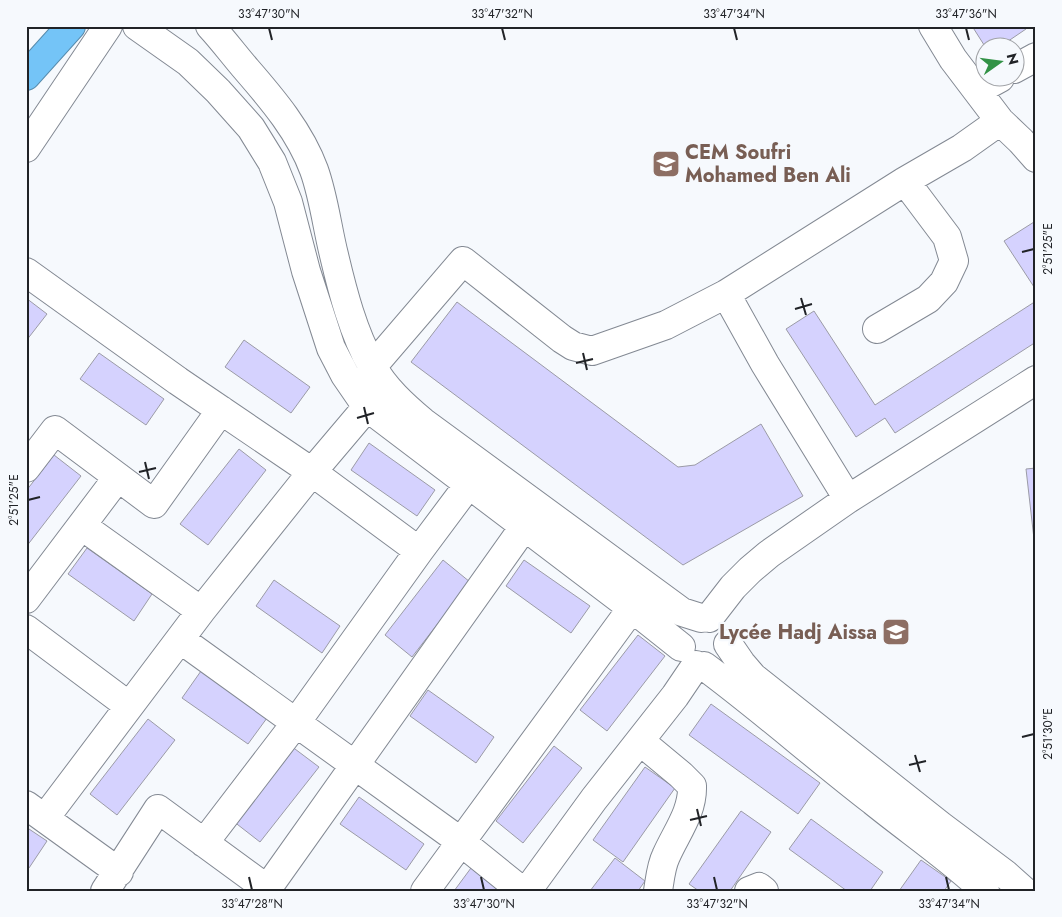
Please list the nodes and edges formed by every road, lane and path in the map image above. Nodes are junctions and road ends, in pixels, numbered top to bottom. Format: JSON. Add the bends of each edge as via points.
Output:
{"nodes":[{"id":1,"x":71,"y":26,"type":"edge"},
{"id":2,"x":108,"y":26,"type":"edge"},
{"id":3,"x":137,"y":26,"type":"edge"},
{"id":4,"x":210,"y":26,"type":"edge"},
{"id":5,"x":932,"y":26,"type":"edge"},
{"id":6,"x":1036,"y":57,"type":"edge"},
{"id":7,"x":1024,"y":64,"type":"edge"},
{"id":8,"x":974,"y":73,"type":"edge"},
{"id":9,"x":26,"y":76,"type":"edge"},
{"id":10,"x":990,"y":88,"type":"edge"},
{"id":11,"x":1000,"y":122,"type":"junction"},
{"id":12,"x":26,"y":148,"type":"edge"},
{"id":13,"x":1036,"y":158,"type":"edge"},
{"id":14,"x":905,"y":181,"type":"junction"},
{"id":15,"x":26,"y":272,"type":"edge"},
{"id":16,"x":726,"y":294,"type":"junction"},
{"id":17,"x":878,"y":329,"type":"dead end"},
{"id":18,"x":372,"y":367,"type":"junction"},
{"id":19,"x":1036,"y":380,"type":"edge"},
{"id":20,"x":367,"y":406,"type":"junction"},
{"id":21,"x":220,"y":410,"type":"junction"},
{"id":22,"x":26,"y":468,"type":"edge"},
{"id":23,"x":312,"y":472,"type":"junction"},
{"id":24,"x":118,"y":477,"type":"junction"},
{"id":25,"x":469,"y":484,"type":"junction"},
{"id":26,"x":848,"y":499,"type":"junction"},
{"id":27,"x":82,"y":526,"type":"junction"},
{"id":28,"x":524,"y":527,"type":"junction"},
{"id":29,"x":419,"y":551,"type":"junction"},
{"id":30,"x":26,"y":599,"type":"edge"},
{"id":31,"x":632,"y":608,"type":"junction"},
{"id":32,"x":201,"y":611,"type":"junction"},
{"id":33,"x":705,"y":618,"type":"junction"},
{"id":34,"x":26,"y":629,"type":"edge"},
{"id":35,"x":180,"y":639,"type":"junction"},
{"id":36,"x":728,"y":644,"type":"junction"},
{"id":37,"x":694,"y":659,"type":"junction"},
{"id":38,"x":129,"y":706,"type":"junction"},
{"id":39,"x":295,"y":724,"type":"junction"},
{"id":40,"x":640,"y":741,"type":"junction"},
{"id":41,"x":354,"y":766,"type":"junction"},
{"id":42,"x":35,"y":811,"type":"edge"},
{"id":43,"x":460,"y":841,"type":"junction"},
{"id":44,"x":204,"y":843,"type":"junction"},
{"id":45,"x":112,"y":881,"type":"edge"},
{"id":46,"x":269,"y":890,"type":"edge"},
{"id":47,"x":425,"y":891,"type":"edge"},
{"id":48,"x":522,"y":891,"type":"edge"},
{"id":49,"x":527,"y":891,"type":"edge"},
{"id":50,"x":658,"y":891,"type":"edge"},
{"id":51,"x":749,"y":891,"type":"edge"},
{"id":52,"x":764,"y":891,"type":"edge"},
{"id":53,"x":985,"y":891,"type":"edge"},
{"id":54,"x":1024,"y":891,"type":"edge"}],
"edges":[{"from":1,"to":9,"type":"highway"},
{"from":2,"to":12,"type":"street"},
{"from":3,"to":20,"type":"street","via":[[188,62],[218,91],[251,128],[272,162],[288,202],[331,348]]},
{"from":4,"to":18,"type":"street","via":[[273,101],[299,138],[314,170],[354,327]]},
{"from":5,"to":8,"type":"street","via":[[953,58]]},
{"from":6,"to":7,"type":"street"},
{"from":10,"to":11,"type":"street"},
{"from":11,"to":13,"type":"street"},
{"from":11,"to":14,"type":"street"},
{"from":14,"to":16,"type":"street"},
{"from":14,"to":17,"type":"street","via":[[947,237],[954,261],[944,282],[928,299]]},
{"from":15,"to":21,"type":"street"},
{"from":16,"to":18,"type":"street","via":[[666,325],[592,351],[572,346],[562,339],[464,261]]},
{"from":16,"to":26,"type":"street"},
{"from":18,"to":20,"type":"street"},
{"from":18,"to":33,"type":"street","via":[[399,402],[423,422],[682,612]]},
{"from":19,"to":26,"type":"street"},
{"from":20,"to":23,"type":"street"},
{"from":20,"to":25,"type":"street"},
{"from":21,"to":23,"type":"street"},
{"from":21,"to":24,"type":"street","via":[[154,504]]},
{"from":22,"to":24,"type":"street","via":[[55,430]]},
{"from":23,"to":29,"type":"street"},
{"from":23,"to":32,"type":"street"},
{"from":24,"to":27,"type":"street"},
{"from":25,"to":28,"type":"street"},
{"from":25,"to":29,"type":"street"},
{"from":26,"to":33,"type":"street","via":[[769,554]]},
{"from":27,"to":30,"type":"street"},
{"from":27,"to":32,"type":"street"},
{"from":28,"to":31,"type":"street"},
{"from":28,"to":41,"type":"street"},
{"from":29,"to":39,"type":"street"},
{"from":31,"to":37,"type":"street"},
{"from":31,"to":43,"type":"street"},
{"from":32,"to":35,"type":"street"},
{"from":33,"to":36,"type":"street","via":[[721,625]]},
{"from":33,"to":37,"type":"street","via":[[687,626],[680,640]]},
{"from":34,"to":38,"type":"street"},
{"from":35,"to":38,"type":"street"},
{"from":35,"to":39,"type":"street"},
{"from":36,"to":37,"type":"street","via":[[718,662]]},
{"from":36,"to":54,"type":"street","via":[[753,676]]},
{"from":37,"to":40,"type":"street","via":[[675,696]]},
{"from":37,"to":53,"type":"street","via":[[962,869]]},
{"from":38,"to":42,"type":"street"},
{"from":39,"to":41,"type":"street"},
{"from":39,"to":44,"type":"street"},
{"from":40,"to":49,"type":"street"},
{"from":40,"to":50,"type":"street","via":[[692,786],[686,817],[665,858]]},
{"from":41,"to":43,"type":"street"},
{"from":41,"to":46,"type":"street"},
{"from":42,"to":45,"type":"street"},
{"from":43,"to":47,"type":"street"},
{"from":43,"to":48,"type":"street"},
{"from":44,"to":45,"type":"street","via":[[158,810]]},
{"from":44,"to":46,"type":"street"},
{"from":51,"to":52,"type":"street","via":[[759,887]]}]}
